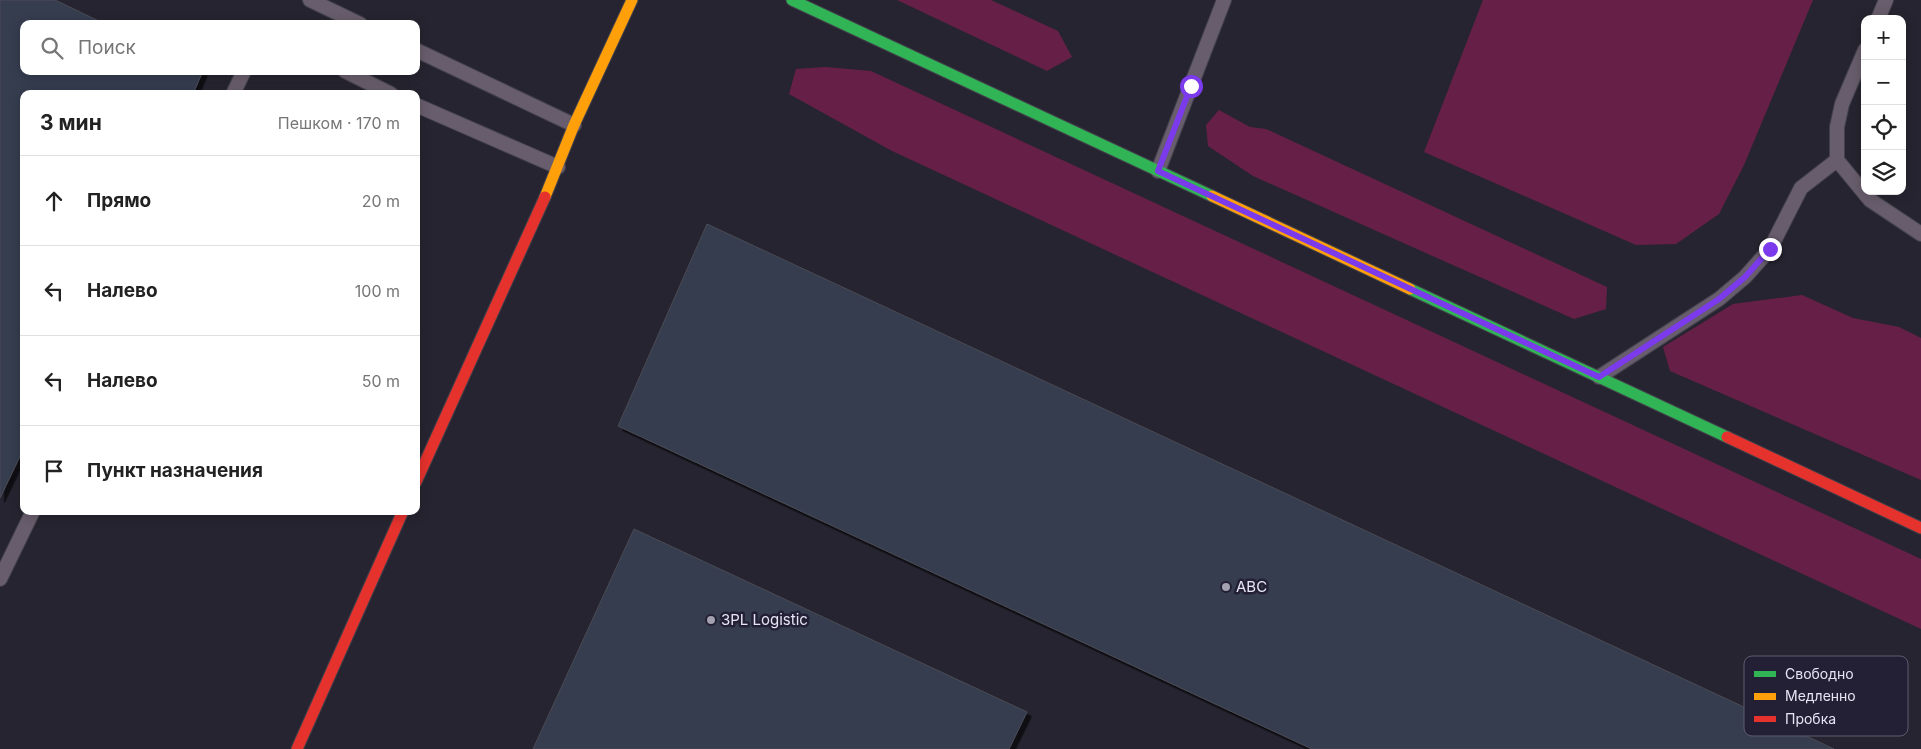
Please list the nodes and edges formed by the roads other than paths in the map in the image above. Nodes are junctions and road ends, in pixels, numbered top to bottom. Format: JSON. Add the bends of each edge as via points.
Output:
{"nodes":[{"id":1,"x":310,"y":0,"type":"edge"},
{"id":2,"x":632,"y":0,"type":"edge"},
{"id":3,"x":792,"y":0,"type":"edge"},
{"id":4,"x":1224,"y":0,"type":"edge"},
{"id":5,"x":1886,"y":0,"type":"edge"},
{"id":6,"x":1880,"y":15,"type":"edge"},
{"id":7,"x":352,"y":20,"type":"edge"},
{"id":8,"x":420,"y":52,"type":"edge"},
{"id":9,"x":1861,"y":59,"type":"edge"},
{"id":10,"x":242,"y":75,"type":"edge"},
{"id":11,"x":353,"y":75,"type":"edge"},
{"id":12,"x":235,"y":90,"type":"edge"},
{"id":13,"x":383,"y":90,"type":"edge"},
{"id":14,"x":420,"y":107,"type":"edge"},
{"id":15,"x":574,"y":125,"type":"junction"},
{"id":16,"x":1837,"y":160,"type":"junction"},
{"id":17,"x":558,"y":167,"type":"junction"},
{"id":18,"x":1158,"y":171,"type":"junction"},
{"id":19,"x":1921,"y":234,"type":"edge"},
{"id":20,"x":1599,"y":377,"type":"junction"},
{"id":21,"x":420,"y":473,"type":"edge"},
{"id":22,"x":31,"y":515,"type":"edge"},
{"id":23,"x":401,"y":515,"type":"edge"},
{"id":24,"x":1921,"y":528,"type":"edge"},
{"id":25,"x":0,"y":579,"type":"edge"},
{"id":26,"x":297,"y":749,"type":"edge"}],
"edges":[{"from":1,"to":7,"type":"lane"},
{"from":2,"to":15,"type":"main road"},
{"from":3,"to":18,"type":"main road"},
{"from":4,"to":18,"type":"lane"},
{"from":5,"to":6,"type":"lane"},
{"from":8,"to":15,"type":"lane"},
{"from":9,"to":16,"type":"lane","via":[[1842,104],[1837,127]]},
{"from":10,"to":12,"type":"lane"},
{"from":11,"to":13,"type":"lane"},
{"from":14,"to":17,"type":"lane"},
{"from":15,"to":17,"type":"main road"},
{"from":16,"to":19,"type":"lane","via":[[1870,200]]},
{"from":16,"to":20,"type":"lane","via":[[1801,188],[1770,249],[1745,277],[1719,299]]},
{"from":17,"to":21,"type":"main road"},
{"from":18,"to":20,"type":"main road"},
{"from":20,"to":24,"type":"main road"},
{"from":22,"to":25,"type":"lane"},
{"from":23,"to":26,"type":"main road"}]}
